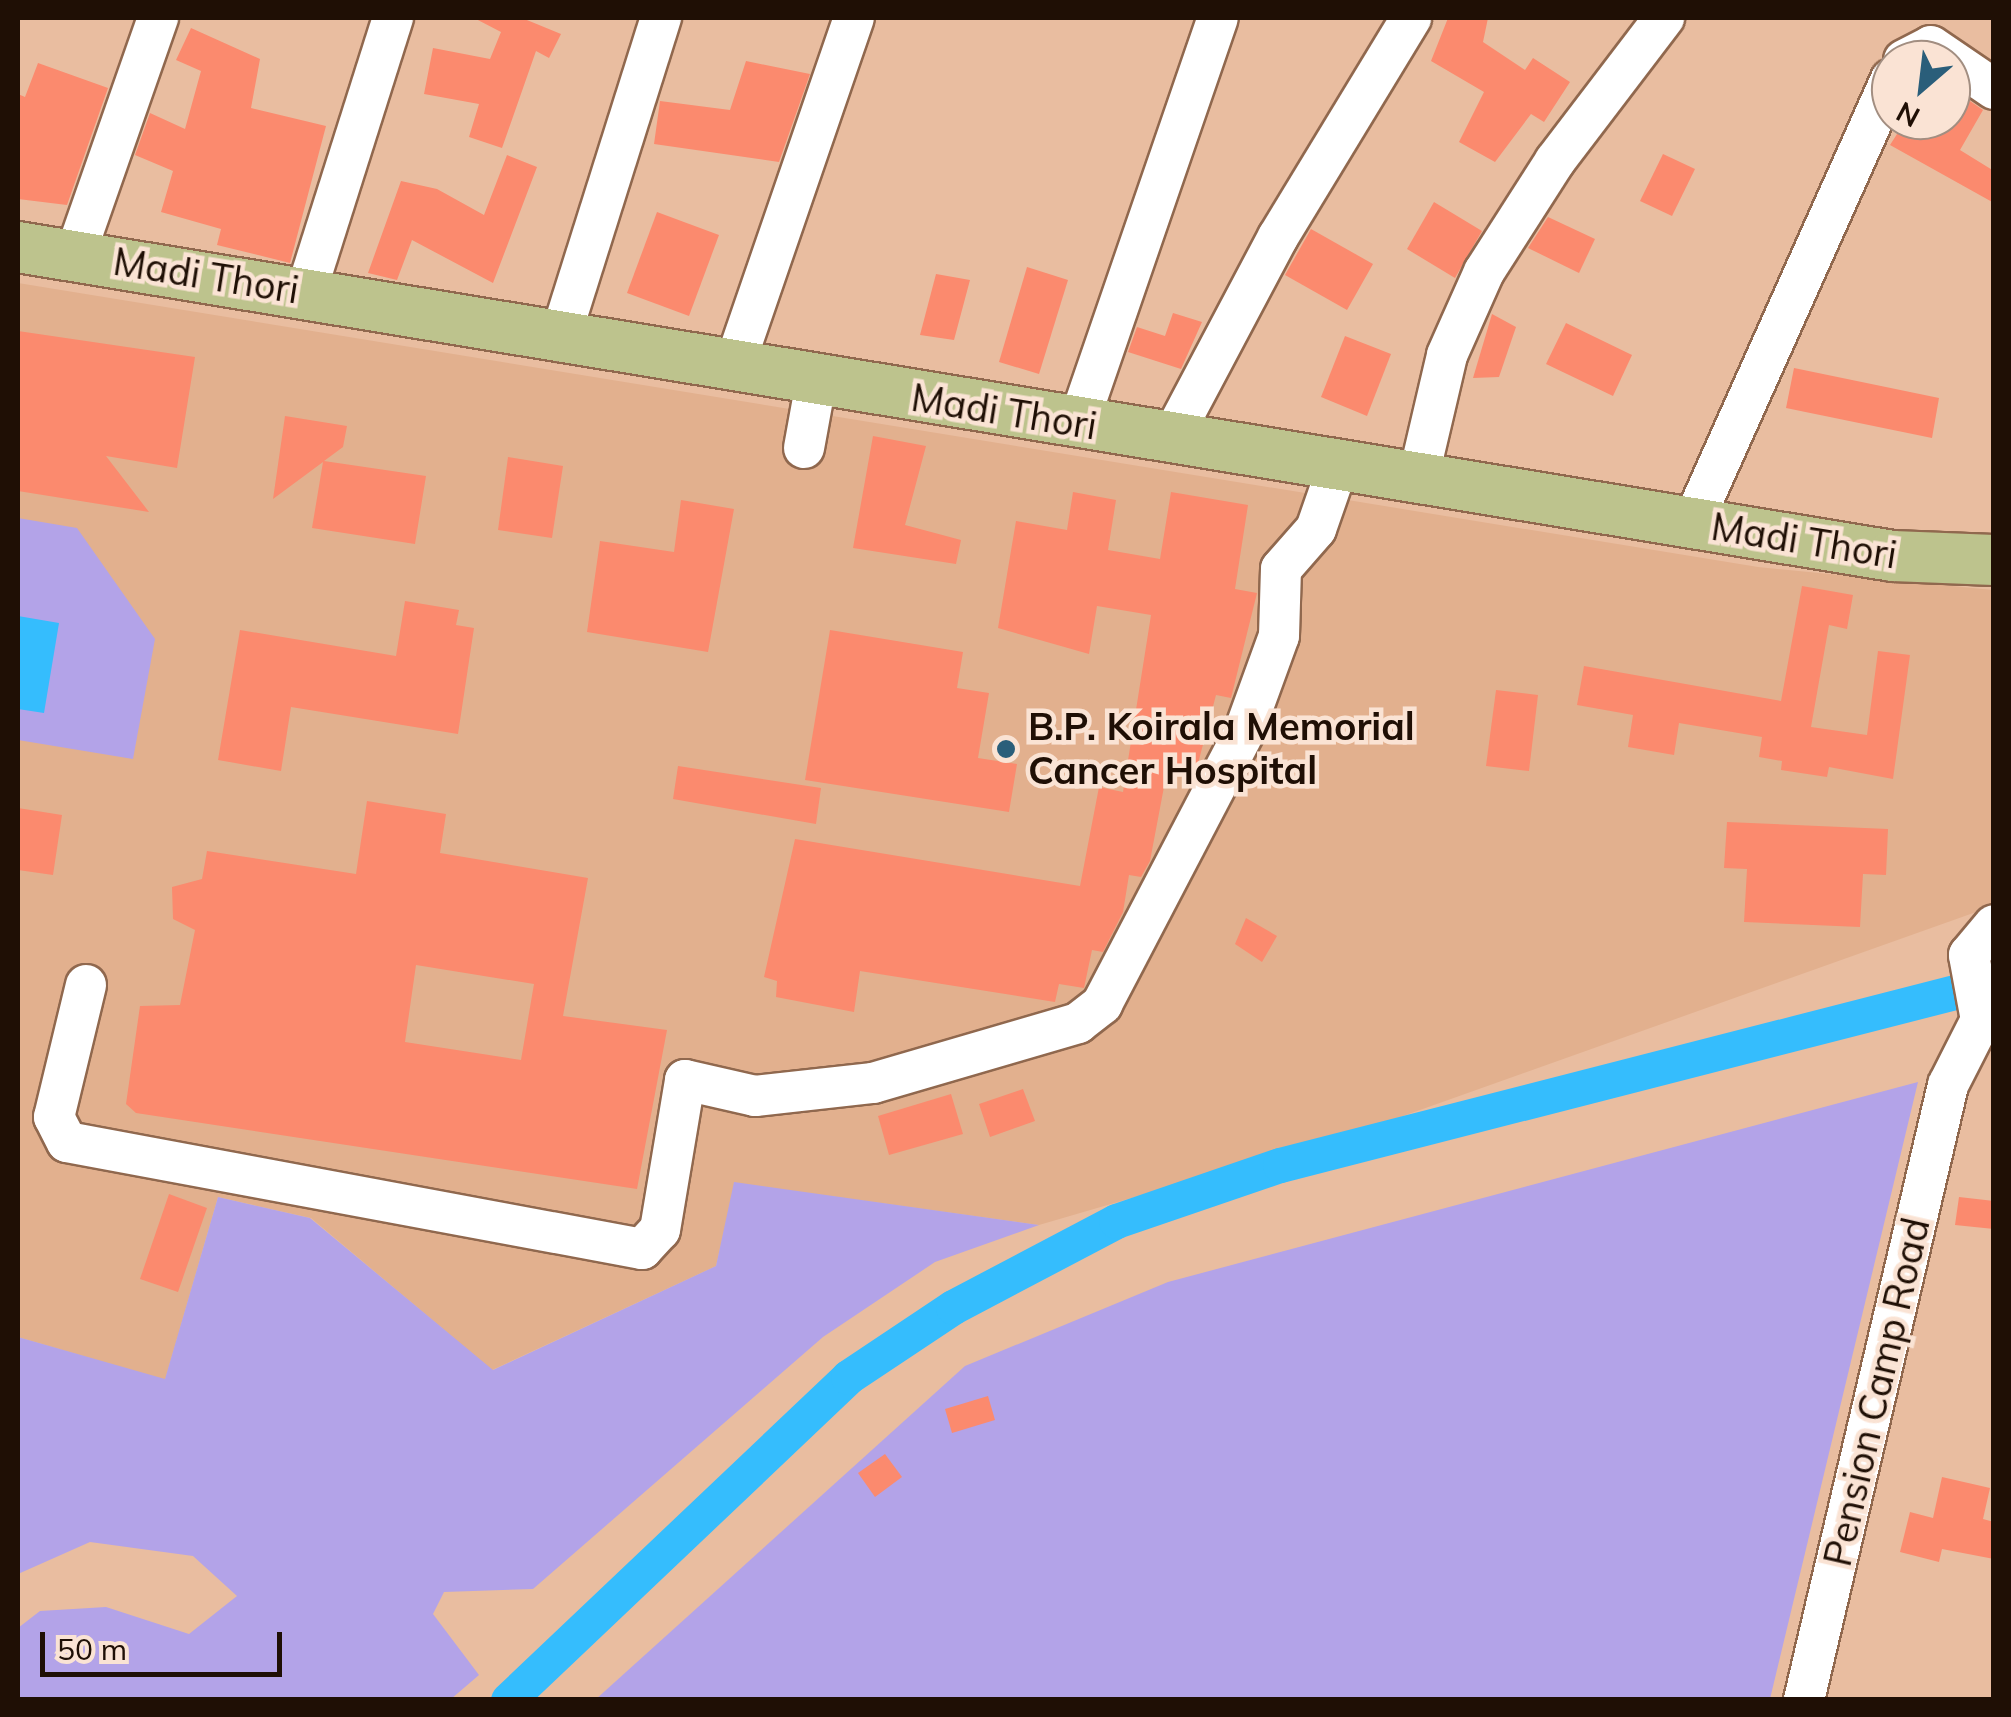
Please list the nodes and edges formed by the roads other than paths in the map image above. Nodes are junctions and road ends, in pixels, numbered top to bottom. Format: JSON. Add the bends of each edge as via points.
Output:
{"nodes":[{"id":1,"x":158,"y":18,"type":"edge"},
{"id":2,"x":394,"y":18,"type":"edge"},
{"id":3,"x":662,"y":18,"type":"edge"},
{"id":4,"x":854,"y":18,"type":"edge"},
{"id":5,"x":1218,"y":18,"type":"edge"},
{"id":6,"x":1411,"y":18,"type":"edge"},
{"id":7,"x":1664,"y":18,"type":"edge"},
{"id":8,"x":1971,"y":73,"type":"edge"},
{"id":9,"x":1994,"y":89,"type":"edge"},
{"id":10,"x":1871,"y":124,"type":"edge"},
{"id":11,"x":18,"y":247,"type":"edge"},
{"id":12,"x":75,"y":255,"type":"junction"},
{"id":13,"x":306,"y":292,"type":"junction"},
{"id":14,"x":559,"y":341,"type":"junction"},
{"id":15,"x":733,"y":369,"type":"junction"},
{"id":16,"x":816,"y":382,"type":"junction"},
{"id":17,"x":1078,"y":424,"type":"junction"},
{"id":18,"x":1171,"y":439,"type":"junction"},
{"id":19,"x":804,"y":448,"type":"dead end"},
{"id":20,"x":1338,"y":466,"type":"junction"},
{"id":21,"x":1418,"y":479,"type":"junction"},
{"id":22,"x":1692,"y":524,"type":"junction"},
{"id":23,"x":1994,"y":560,"type":"edge"},
{"id":24,"x":1994,"y":925,"type":"edge"},
{"id":25,"x":86,"y":985,"type":"dead end"},
{"id":26,"x":1804,"y":1700,"type":"edge"}],
"edges":[{"from":1,"to":12,"type":"street"},
{"from":2,"to":13,"type":"street"},
{"from":3,"to":14,"type":"street"},
{"from":4,"to":15,"type":"street"},
{"from":5,"to":17,"type":"street"},
{"from":6,"to":18,"type":"street","via":[[1278,237]]},
{"from":7,"to":21,"type":"street","via":[[1555,160],[1484,272],[1447,354]]},
{"from":8,"to":9,"type":"street"},
{"from":10,"to":22,"type":"street"},
{"from":11,"to":12,"type":"main road","name":"Madi Thori"},
{"from":12,"to":13,"type":"main road","name":"Madi Thori"},
{"from":13,"to":14,"type":"main road","name":"Madi Thori"},
{"from":14,"to":15,"type":"main road","name":"Madi Thori"},
{"from":15,"to":16,"type":"main road","name":"Madi Thori"},
{"from":16,"to":17,"type":"main road","name":"Madi Thori"},
{"from":16,"to":19,"type":"street"},
{"from":17,"to":18,"type":"main road","name":"Madi Thori"},
{"from":18,"to":20,"type":"main road","name":"Madi Thori"},
{"from":20,"to":21,"type":"main road","name":"Madi Thori"},
{"from":20,"to":25,"type":"street","via":[[1316,528],[1282,569],[1279,636],[1244,732],[1102,1004],[1078,1022],[872,1083],[755,1096],[686,1080],[660,1230],[642,1249],[67,1142],[54,1118]]},
{"from":21,"to":22,"type":"main road","name":"Madi Thori"},
{"from":22,"to":23,"type":"main road","name":"Madi Thori","via":[[1892,556]]},
{"from":24,"to":26,"type":"street","name":"Pension Camp Road","via":[[1981,932],[1968,975],[1981,1020],[1948,1085]]}]}
